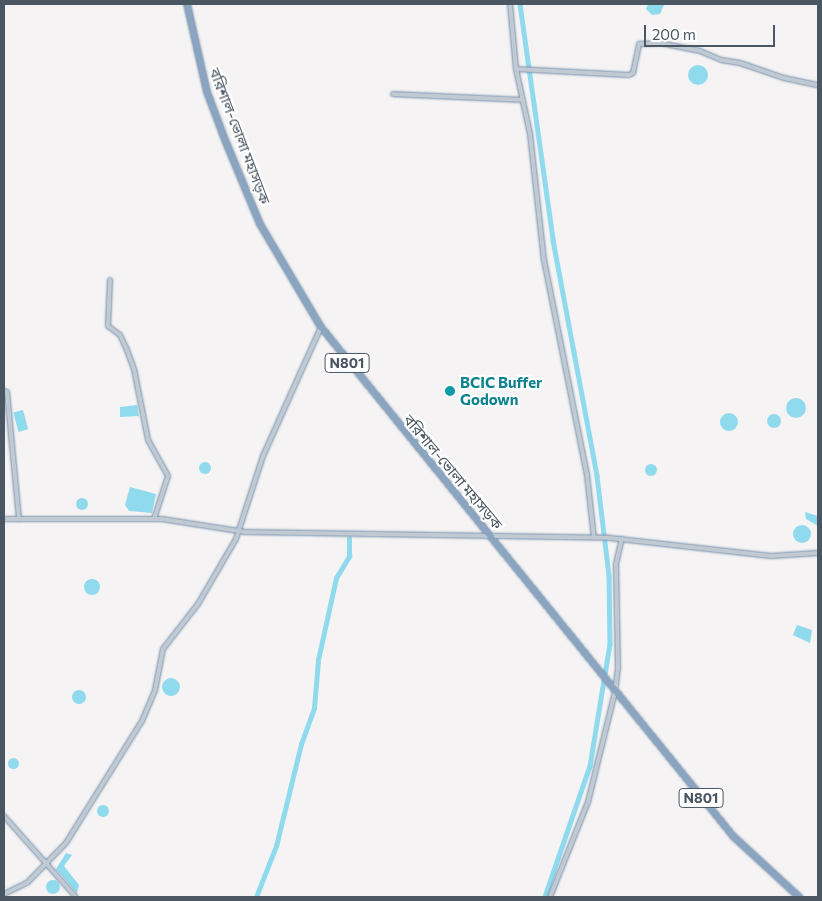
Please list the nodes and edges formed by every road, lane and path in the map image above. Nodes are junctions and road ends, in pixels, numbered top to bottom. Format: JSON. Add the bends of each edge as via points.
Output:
{"nodes":[{"id":1,"x":186,"y":4,"type":"edge"},
{"id":2,"x":510,"y":4,"type":"edge"},
{"id":3,"x":516,"y":69,"type":"junction"},
{"id":4,"x":818,"y":85,"type":"edge"},
{"id":5,"x":393,"y":94,"type":"dead end"},
{"id":6,"x":523,"y":100,"type":"junction"},
{"id":7,"x":110,"y":280,"type":"dead end"},
{"id":8,"x":321,"y":327,"type":"junction"},
{"id":9,"x":4,"y":390,"type":"edge"},
{"id":10,"x":4,"y":519,"type":"edge"},
{"id":11,"x":19,"y":519,"type":"junction"},
{"id":12,"x":154,"y":520,"type":"junction"},
{"id":13,"x":237,"y":531,"type":"junction"},
{"id":14,"x":491,"y":537,"type":"junction"},
{"id":15,"x":596,"y":538,"type":"junction"},
{"id":16,"x":622,"y":539,"type":"junction"},
{"id":17,"x":818,"y":553,"type":"edge"},
{"id":18,"x":614,"y":691,"type":"junction"},
{"id":19,"x":4,"y":816,"type":"edge"},
{"id":20,"x":48,"y":864,"type":"junction"},
{"id":21,"x":4,"y":894,"type":"edge"},
{"id":22,"x":76,"y":897,"type":"edge"},
{"id":23,"x":550,"y":897,"type":"edge"},
{"id":24,"x":799,"y":897,"type":"edge"}],
"edges":[{"from":1,"to":8,"type":"highway","name":"বরিশাল-ভোলা মহাসড়ক","number":"N801","via":[[202,76],[260,224]]},
{"from":2,"to":3,"type":"street"},
{"from":3,"to":4,"type":"street","via":[[629,75],[633,73],[639,44],[660,43],[700,51],[721,60]]},
{"from":3,"to":6,"type":"street"},
{"from":5,"to":6,"type":"street"},
{"from":6,"to":15,"type":"street","via":[[530,134],[544,260]]},
{"from":7,"to":12,"type":"street","via":[[108,326],[120,335],[127,350],[148,440],[168,476]]},
{"from":8,"to":13,"type":"street","via":[[263,456],[258,480]]},
{"from":8,"to":14,"type":"highway","name":"বরিশাল-ভোলা মহাসড়ক","number":"N801"},
{"from":9,"to":11,"type":"street","via":[[7,392]]},
{"from":10,"to":11,"type":"street"},
{"from":11,"to":12,"type":"street"},
{"from":12,"to":13,"type":"street"},
{"from":13,"to":14,"type":"street"},
{"from":13,"to":20,"type":"street","via":[[227,556],[198,604],[163,649],[155,690],[142,722],[66,843]]},
{"from":14,"to":15,"type":"street"},
{"from":14,"to":18,"type":"highway","name":"বরিশাল-ভোলা মহাসড়ক","number":"N801"},
{"from":15,"to":16,"type":"street"},
{"from":16,"to":17,"type":"street","via":[[771,556]]},
{"from":16,"to":18,"type":"street","via":[[616,564],[618,667]]},
{"from":18,"to":23,"type":"street","via":[[588,802]]},
{"from":18,"to":24,"type":"highway","name":"বরিশাল-ভোলা মহাসড়ক","number":"N801","via":[[733,836]]},
{"from":19,"to":20,"type":"street"},
{"from":20,"to":21,"type":"street","via":[[27,884]]},
{"from":20,"to":22,"type":"street"}]}
